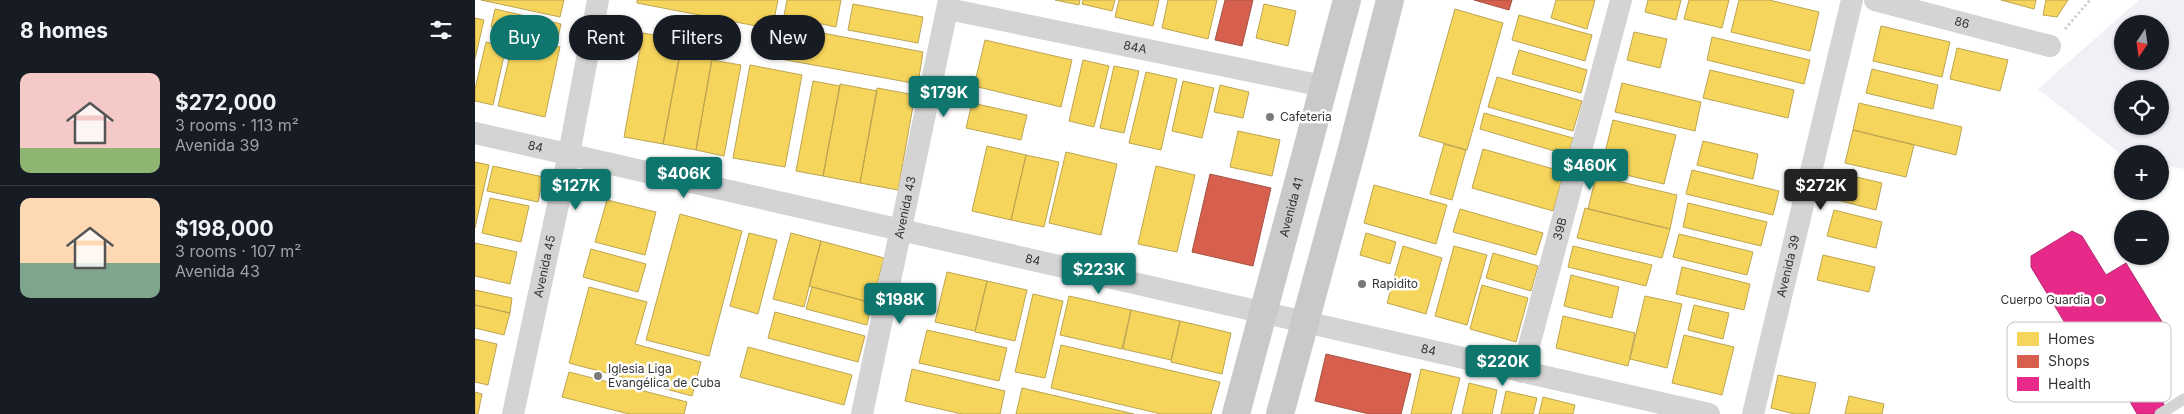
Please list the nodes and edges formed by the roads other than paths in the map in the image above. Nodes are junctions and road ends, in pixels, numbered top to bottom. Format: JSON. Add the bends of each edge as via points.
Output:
{"nodes":[{"id":1,"x":598,"y":0,"type":"edge"},
{"id":2,"x":1347,"y":0,"type":"edge"},
{"id":3,"x":1390,"y":0,"type":"edge"},
{"id":4,"x":1621,"y":0,"type":"edge"},
{"id":5,"x":1852,"y":0,"type":"edge"},
{"id":6,"x":1875,"y":0,"type":"edge"},
{"id":7,"x":948,"y":4,"type":"edge"},
{"id":8,"x":2050,"y":46,"type":"road end"},
{"id":9,"x":1323,"y":86,"type":"junction"},
{"id":10,"x":475,"y":133,"type":"edge"},
{"id":11,"x":569,"y":154,"type":"junction"},
{"id":12,"x":901,"y":229,"type":"junction"},
{"id":13,"x":1262,"y":314,"type":"junction"},
{"id":14,"x":1305,"y":323,"type":"junction"},
{"id":15,"x":1522,"y":372,"type":"junction"},
{"id":16,"x":2184,"y":399,"type":"edge"},
{"id":17,"x":513,"y":414,"type":"edge"},
{"id":18,"x":862,"y":414,"type":"edge"},
{"id":19,"x":1235,"y":414,"type":"edge"},
{"id":20,"x":1281,"y":414,"type":"edge"},
{"id":21,"x":1709,"y":414,"type":"edge"},
{"id":22,"x":1753,"y":414,"type":"edge"},
{"id":23,"x":2160,"y":414,"type":"edge"}],
"edges":[{"from":1,"to":11,"type":"street","name":"Avenida 45"},
{"from":2,"to":9,"type":"main road","name":"Avenida 41"},
{"from":3,"to":14,"type":"main road"},
{"from":4,"to":15,"type":"street","name":"39B"},
{"from":5,"to":22,"type":"street","name":"Avenida 39"},
{"from":6,"to":8,"type":"street","name":"86"},
{"from":7,"to":9,"type":"street","name":"84A"},
{"from":7,"to":12,"type":"street","name":"Avenida 43"},
{"from":9,"to":13,"type":"main road","name":"Avenida 41"},
{"from":10,"to":11,"type":"street","name":"84"},
{"from":11,"to":12,"type":"street","name":"84"},
{"from":11,"to":17,"type":"street","name":"Avenida 45"},
{"from":12,"to":13,"type":"street","name":"84"},
{"from":12,"to":18,"type":"street","name":"Avenida 43"},
{"from":13,"to":14,"type":"street","name":"84"},
{"from":13,"to":19,"type":"main road","name":"Avenida 41"},
{"from":14,"to":15,"type":"street","name":"84"},
{"from":14,"to":20,"type":"main road"},
{"from":15,"to":21,"type":"street","name":"84"},
{"from":16,"to":23,"type":"lane"}]}
